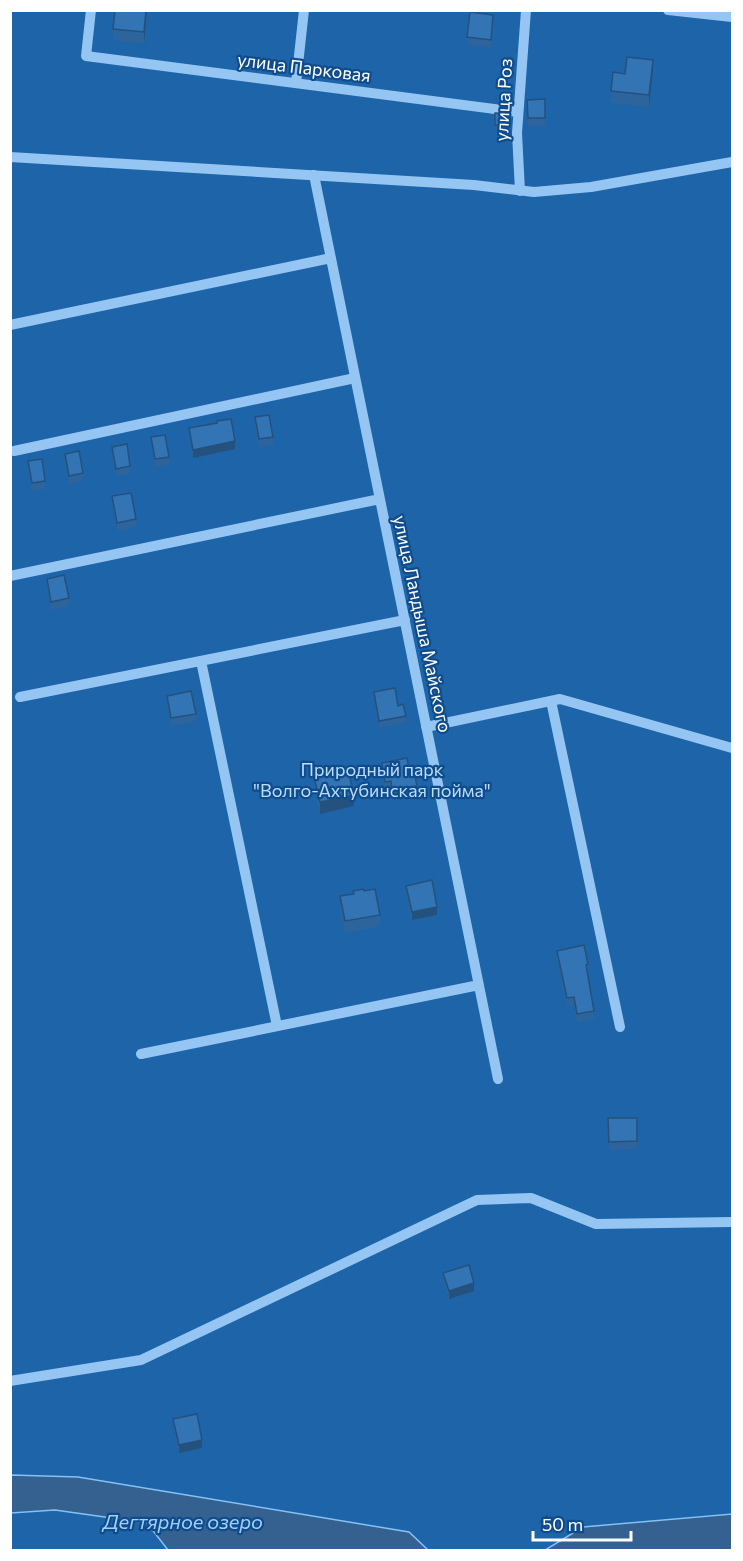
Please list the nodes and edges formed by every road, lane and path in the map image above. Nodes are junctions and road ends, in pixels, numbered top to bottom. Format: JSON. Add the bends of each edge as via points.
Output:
{"nodes":[{"id":1,"x":91,"y":10,"type":"edge"},
{"id":2,"x":304,"y":10,"type":"edge"},
{"id":3,"x":526,"y":10,"type":"edge"},
{"id":4,"x":668,"y":10,"type":"edge"},
{"id":5,"x":732,"y":17,"type":"edge"},
{"id":6,"x":296,"y":83,"type":"junction"},
{"id":7,"x":518,"y":112,"type":"junction"},
{"id":8,"x":10,"y":157,"type":"edge"},
{"id":9,"x":732,"y":162,"type":"edge"},
{"id":10,"x":314,"y":175,"type":"junction"},
{"id":11,"x":520,"y":191,"type":"junction"},
{"id":12,"x":331,"y":258,"type":"junction"},
{"id":13,"x":10,"y":325,"type":"edge"},
{"id":14,"x":355,"y":378,"type":"junction"},
{"id":15,"x":14,"y":451,"type":"dead end"},
{"id":16,"x":380,"y":499,"type":"junction"},
{"id":17,"x":10,"y":576,"type":"edge"},
{"id":18,"x":405,"y":620,"type":"junction"},
{"id":19,"x":201,"y":661,"type":"junction"},
{"id":20,"x":21,"y":697,"type":"dead end"},
{"id":21,"x":551,"y":701,"type":"junction"},
{"id":22,"x":426,"y":727,"type":"junction"},
{"id":23,"x":732,"y":748,"type":"edge"},
{"id":24,"x":479,"y":985,"type":"junction"},
{"id":25,"x":277,"y":1026,"type":"junction"},
{"id":26,"x":620,"y":1027,"type":"dead end"},
{"id":27,"x":141,"y":1054,"type":"dead end"},
{"id":28,"x":498,"y":1078,"type":"dead end"},
{"id":29,"x":732,"y":1222,"type":"edge"},
{"id":30,"x":10,"y":1381,"type":"edge"}],
"edges":[{"from":1,"to":6,"type":"street","name":"улица Парковая","via":[[86,56]]},
{"from":2,"to":6,"type":"street"},
{"from":3,"to":7,"type":"street","name":"улица Роз"},
{"from":4,"to":5,"type":"street"},
{"from":6,"to":7,"type":"street","name":"улица Парковая"},
{"from":7,"to":11,"type":"street","name":"улица Роз"},
{"from":8,"to":10,"type":"street"},
{"from":9,"to":11,"type":"street","via":[[591,187]]},
{"from":10,"to":11,"type":"street"},
{"from":10,"to":12,"type":"street","name":"улица Ландыша Майского"},
{"from":12,"to":13,"type":"street"},
{"from":12,"to":14,"type":"street","name":"улица Ландыша Майского"},
{"from":14,"to":15,"type":"street"},
{"from":14,"to":16,"type":"street","name":"улица Ландыша Майского"},
{"from":16,"to":17,"type":"street"},
{"from":16,"to":18,"type":"street","name":"улица Ландыша Майского"},
{"from":18,"to":19,"type":"street"},
{"from":18,"to":22,"type":"street","name":"улица Ландыша Майского"},
{"from":19,"to":20,"type":"street"},
{"from":19,"to":25,"type":"street"},
{"from":21,"to":22,"type":"street"},
{"from":21,"to":23,"type":"street","via":[[560,699]]},
{"from":21,"to":26,"type":"street"},
{"from":22,"to":24,"type":"street","name":"улица Ландыша Майского"},
{"from":24,"to":25,"type":"street"},
{"from":24,"to":28,"type":"street","name":"улица Ландыша Майского"},
{"from":25,"to":27,"type":"street"},
{"from":29,"to":30,"type":"street","via":[[596,1224],[531,1198],[477,1200],[141,1360]]}]}
